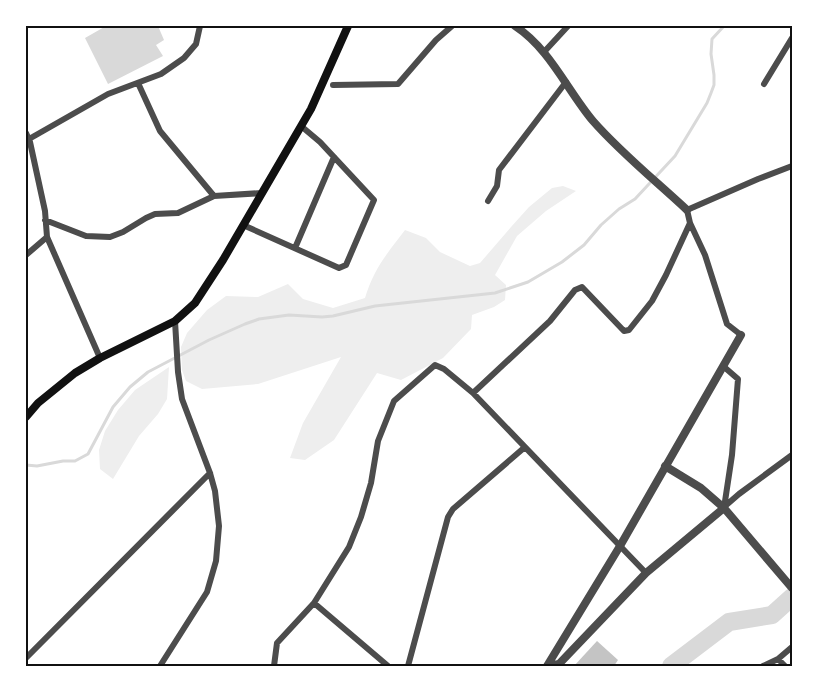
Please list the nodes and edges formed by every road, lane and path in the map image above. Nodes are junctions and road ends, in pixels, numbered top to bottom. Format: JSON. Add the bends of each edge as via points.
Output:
{"nodes":[{"id":1,"x":200,"y":26,"type":"edge"},
{"id":2,"x":348,"y":26,"type":"edge"},
{"id":3,"x":452,"y":26,"type":"edge"},
{"id":4,"x":515,"y":26,"type":"edge"},
{"id":5,"x":568,"y":26,"type":"edge"},
{"id":6,"x":792,"y":38,"type":"edge"},
{"id":7,"x":544,"y":52,"type":"junction"},
{"id":8,"x":566,"y":82,"type":"junction"},
{"id":9,"x":138,"y":83,"type":"junction"},
{"id":10,"x":764,"y":84,"type":"dead end"},
{"id":11,"x":333,"y":85,"type":"dead end"},
{"id":12,"x":300,"y":126,"type":"junction"},
{"id":13,"x":27,"y":136,"type":"edge"},
{"id":14,"x":334,"y":157,"type":"junction"},
{"id":15,"x":792,"y":166,"type":"edge"},
{"id":16,"x":262,"y":193,"type":"junction"},
{"id":17,"x":214,"y":196,"type":"junction"},
{"id":18,"x":488,"y":201,"type":"dead end"},
{"id":19,"x":687,"y":210,"type":"junction"},
{"id":20,"x":45,"y":220,"type":"junction"},
{"id":21,"x":690,"y":223,"type":"junction"},
{"id":22,"x":243,"y":225,"type":"junction"},
{"id":23,"x":47,"y":237,"type":"junction"},
{"id":24,"x":295,"y":248,"type":"junction"},
{"id":25,"x":26,"y":255,"type":"edge"},
{"id":26,"x":176,"y":321,"type":"junction"},
{"id":27,"x":741,"y":335,"type":"joint"},
{"id":28,"x":100,"y":358,"type":"junction"},
{"id":29,"x":723,"y":366,"type":"junction"},
{"id":30,"x":473,"y":393,"type":"junction"},
{"id":31,"x":26,"y":417,"type":"edge"},
{"id":32,"x":525,"y":447,"type":"junction"},
{"id":33,"x":792,"y":455,"type":"edge"},
{"id":34,"x":665,"y":466,"type":"junction"},
{"id":35,"x":210,"y":473,"type":"junction"},
{"id":36,"x":724,"y":508,"type":"junction"},
{"id":37,"x":620,"y":546,"type":"junction"},
{"id":38,"x":646,"y":573,"type":"junction"},
{"id":39,"x":790,"y":585,"type":"edge"},
{"id":40,"x":314,"y":603,"type":"junction"},
{"id":41,"x":792,"y":647,"type":"edge"},
{"id":42,"x":26,"y":658,"type":"edge"},
{"id":43,"x":778,"y":659,"type":"junction"},
{"id":44,"x":160,"y":666,"type":"edge"},
{"id":45,"x":274,"y":666,"type":"edge"},
{"id":46,"x":388,"y":666,"type":"edge"},
{"id":47,"x":408,"y":666,"type":"edge"},
{"id":48,"x":547,"y":666,"type":"edge"},
{"id":49,"x":763,"y":666,"type":"edge"},
{"id":50,"x":785,"y":666,"type":"edge"}],
"edges":[{"from":1,"to":9,"type":"street","via":[[196,44],[184,58],[161,74]]},
{"from":2,"to":12,"type":"main road"},
{"from":3,"to":11,"type":"street","via":[[398,84]]},
{"from":4,"to":7,"type":"street"},
{"from":5,"to":7,"type":"street"},
{"from":6,"to":10,"type":"street"},
{"from":7,"to":8,"type":"street"},
{"from":8,"to":18,"type":"street","via":[[499,170],[497,186]]},
{"from":8,"to":19,"type":"street","via":[[593,121]]},
{"from":9,"to":13,"type":"street"},
{"from":9,"to":17,"type":"street","via":[[160,130]]},
{"from":12,"to":14,"type":"street"},
{"from":12,"to":16,"type":"main road"},
{"from":13,"to":20,"type":"street"},
{"from":14,"to":24,"type":"street"},
{"from":14,"to":24,"type":"street","via":[[374,200],[346,265],[339,268]]},
{"from":15,"to":19,"type":"street"},
{"from":16,"to":17,"type":"street"},
{"from":16,"to":22,"type":"main road"},
{"from":17,"to":20,"type":"street","via":[[178,213],[155,214],[110,237],[87,236]]},
{"from":19,"to":21,"type":"street"},
{"from":20,"to":23,"type":"street"},
{"from":21,"to":27,"type":"street","via":[[705,255],[727,324]]},
{"from":21,"to":30,"type":"street","via":[[652,301],[629,330],[624,331],[582,287]]},
{"from":22,"to":24,"type":"street"},
{"from":22,"to":26,"type":"main road","via":[[195,303]]},
{"from":23,"to":25,"type":"street"},
{"from":23,"to":28,"type":"street"},
{"from":26,"to":28,"type":"main road"},
{"from":26,"to":35,"type":"street","via":[[182,399]]},
{"from":27,"to":29,"type":"street"},
{"from":28,"to":31,"type":"main road","via":[[57,386]]},
{"from":29,"to":34,"type":"street"},
{"from":29,"to":36,"type":"street","via":[[738,379]]},
{"from":30,"to":32,"type":"street"},
{"from":30,"to":40,"type":"street","via":[[435,365],[394,401],[378,441],[361,517],[349,547]]},
{"from":32,"to":37,"type":"street"},
{"from":32,"to":47,"type":"street","via":[[448,517]]},
{"from":33,"to":36,"type":"street"},
{"from":34,"to":36,"type":"street"},
{"from":34,"to":37,"type":"street"},
{"from":35,"to":42,"type":"street"},
{"from":35,"to":44,"type":"street","via":[[219,525],[216,561],[207,592]]},
{"from":36,"to":38,"type":"street"},
{"from":36,"to":39,"type":"street"},
{"from":37,"to":38,"type":"street"},
{"from":37,"to":48,"type":"street"},
{"from":38,"to":48,"type":"street","via":[[559,664]]},
{"from":40,"to":45,"type":"street","via":[[277,643]]},
{"from":40,"to":46,"type":"street"},
{"from":41,"to":43,"type":"street"},
{"from":43,"to":49,"type":"street"},
{"from":43,"to":50,"type":"street"}]}
